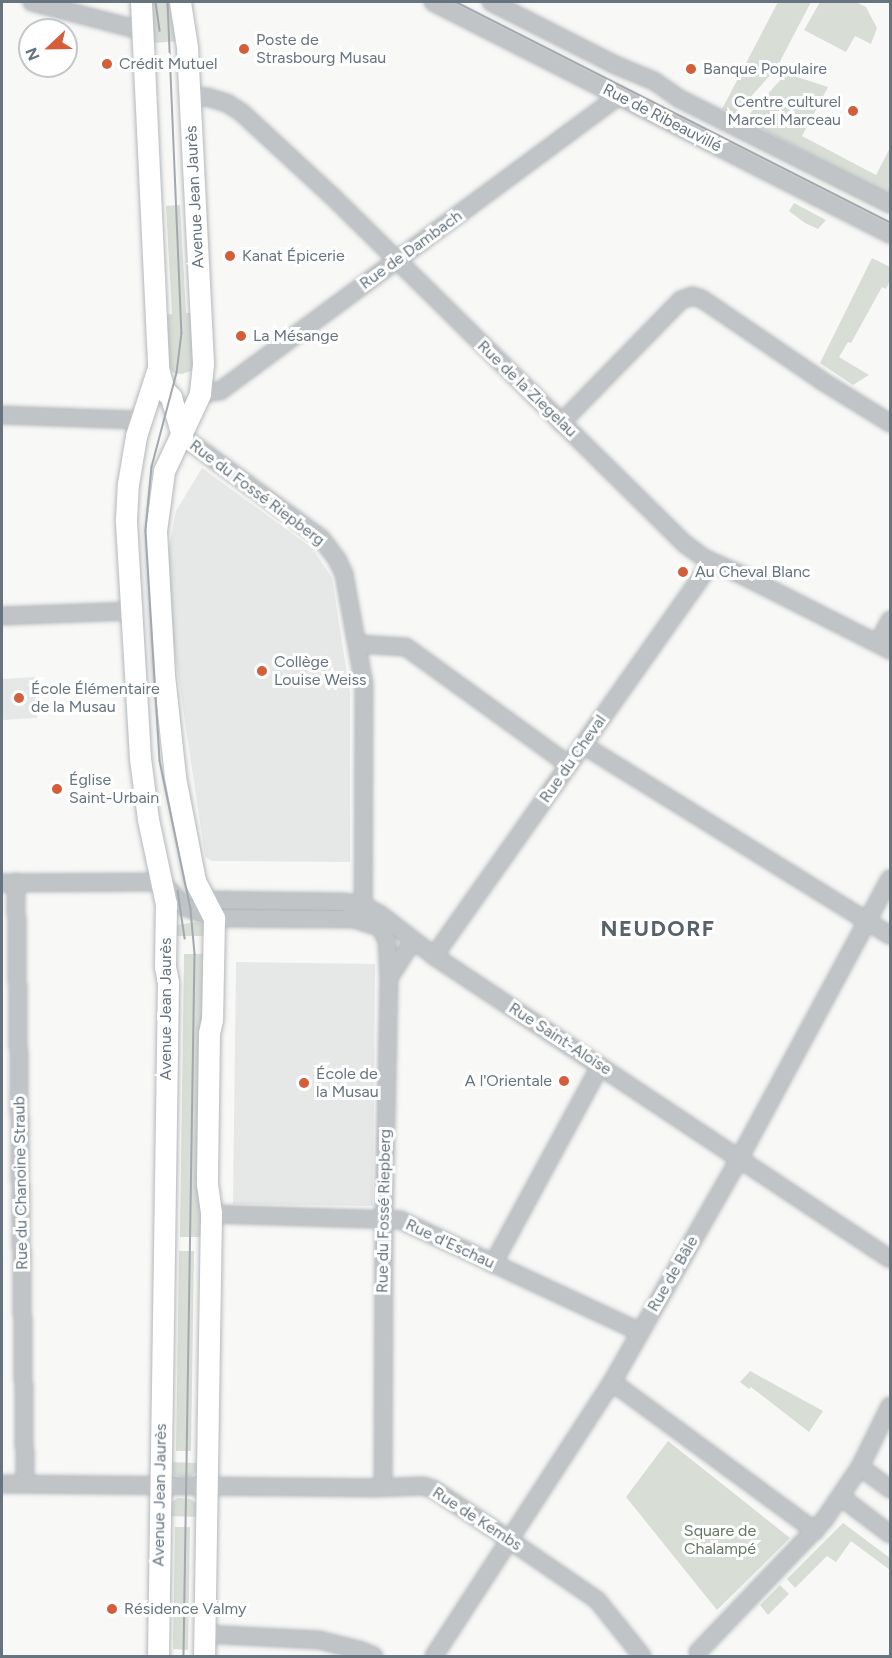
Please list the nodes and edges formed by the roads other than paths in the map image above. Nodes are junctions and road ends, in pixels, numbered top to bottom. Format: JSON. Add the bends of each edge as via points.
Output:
{"nodes":[{"id":1,"x":32,"y":2,"type":"edge"},
{"id":2,"x":141,"y":2,"type":"edge"},
{"id":3,"x":433,"y":2,"type":"edge"},
{"id":4,"x":491,"y":2,"type":"edge"},
{"id":5,"x":184,"y":6,"type":"edge"},
{"id":6,"x":142,"y":31,"type":"junction"},
{"id":7,"x":190,"y":96,"type":"junction"},
{"id":8,"x":618,"y":97,"type":"junction"},
{"id":9,"x":891,"y":204,"type":"edge"},
{"id":10,"x":891,"y":234,"type":"edge"},
{"id":11,"x":396,"y":261,"type":"junction"},
{"id":12,"x":159,"y":368,"type":"junction"},
{"id":13,"x":200,"y":393,"type":"junction"},
{"id":14,"x":171,"y":397,"type":"junction"},
{"id":15,"x":2,"y":415,"type":"edge"},
{"id":16,"x":141,"y":420,"type":"junction"},
{"id":17,"x":561,"y":423,"type":"junction"},
{"id":18,"x":891,"y":423,"type":"edge"},
{"id":19,"x":182,"y":436,"type":"junction"},
{"id":20,"x":712,"y":562,"type":"junction"},
{"id":21,"x":131,"y":611,"type":"junction"},
{"id":22,"x":2,"y":616,"type":"edge"},
{"id":23,"x":891,"y":620,"type":"edge"},
{"id":24,"x":357,"y":644,"type":"junction"},
{"id":25,"x":884,"y":647,"type":"edge"},
{"id":26,"x":583,"y":745,"type":"junction"},
{"id":27,"x":569,"y":765,"type":"junction"},
{"id":28,"x":891,"y":879,"type":"edge"},
{"id":29,"x":195,"y":881,"type":"junction"},
{"id":30,"x":162,"y":882,"type":"junction"},
{"id":31,"x":9,"y":883,"type":"edge"},
{"id":32,"x":209,"y":909,"type":"junction"},
{"id":33,"x":360,"y":914,"type":"junction"},
{"id":34,"x":868,"y":921,"type":"junction"},
{"id":35,"x":381,"y":930,"type":"junction"},
{"id":36,"x":891,"y":935,"type":"edge"},
{"id":37,"x":412,"y":942,"type":"junction"},
{"id":38,"x":434,"y":957,"type":"junction"},
{"id":39,"x":389,"y":978,"type":"junction"},
{"id":40,"x":600,"y":1066,"type":"junction"},
{"id":41,"x":739,"y":1159,"type":"junction"},
{"id":42,"x":211,"y":1214,"type":"junction"},
{"id":43,"x":384,"y":1218,"type":"junction"},
{"id":44,"x":891,"y":1259,"type":"edge"},
{"id":45,"x":493,"y":1264,"type":"junction"},
{"id":46,"x":640,"y":1332,"type":"junction"},
{"id":47,"x":612,"y":1382,"type":"junction"},
{"id":48,"x":891,"y":1406,"type":"edge"},
{"id":49,"x":860,"y":1467,"type":"junction"},
{"id":50,"x":2,"y":1484,"type":"edge"},
{"id":51,"x":25,"y":1484,"type":"junction"},
{"id":52,"x":153,"y":1484,"type":"junction"},
{"id":53,"x":207,"y":1485,"type":"junction"},
{"id":54,"x":383,"y":1486,"type":"junction"},
{"id":55,"x":891,"y":1490,"type":"edge"},
{"id":56,"x":841,"y":1497,"type":"junction"},
{"id":57,"x":815,"y":1531,"type":"junction"},
{"id":58,"x":891,"y":1534,"type":"edge"},
{"id":59,"x":511,"y":1540,"type":"junction"},
{"id":60,"x":204,"y":1634,"type":"junction"},
{"id":61,"x":698,"y":1652,"type":"dead end"},
{"id":62,"x":158,"y":1656,"type":"edge"},
{"id":63,"x":204,"y":1656,"type":"edge"},
{"id":64,"x":374,"y":1656,"type":"edge"},
{"id":65,"x":434,"y":1656,"type":"edge"},
{"id":66,"x":642,"y":1656,"type":"edge"}],
"edges":[{"from":1,"to":6,"type":"street"},
{"from":2,"to":6,"type":"main road","name":"Avenue Jean Jaurès"},
{"from":3,"to":8,"type":"street","name":"Rue de Ribeauvillé"},
{"from":4,"to":9,"type":"street","name":"Rue de Ribeauvillé"},
{"from":5,"to":7,"type":"main road","name":"Avenue Jean Jaurès"},
{"from":6,"to":12,"type":"main road","name":"Avenue Jean Jaurès"},
{"from":7,"to":11,"type":"street","name":"Rue de la Ziegelau","via":[[227,103],[241,112]]},
{"from":7,"to":13,"type":"main road","name":"Avenue Jean Jaurès","via":[[204,364]]},
{"from":8,"to":10,"type":"street","name":"Rue de Ribeauvillé"},
{"from":8,"to":11,"type":"street","name":"Rue de Dambach"},
{"from":11,"to":13,"type":"street","name":"Rue de Dambach","via":[[219,391]]},
{"from":11,"to":17,"type":"street","name":"Rue de la Ziegelau"},
{"from":12,"to":14,"type":"main road","name":"Avenue Jean Jaurès","via":[[164,390]]},
{"from":12,"to":16,"type":"main road","name":"Avenue Jean Jaurès"},
{"from":13,"to":14,"type":"main road"},
{"from":13,"to":19,"type":"main road","name":"Avenue Jean Jaurès"},
{"from":14,"to":19,"type":"main road","name":"Avenue Jean Jaurès"},
{"from":15,"to":16,"type":"street"},
{"from":16,"to":21,"type":"main road","name":"Avenue Jean Jaurès","via":[[128,484],[126,519]]},
{"from":17,"to":18,"type":"street","via":[[681,300],[692,296]]},
{"from":17,"to":20,"type":"street","name":"Rue de la Ziegelau","via":[[685,544]]},
{"from":19,"to":24,"type":"street","name":"Rue du Fossé Riepberg","via":[[330,548],[344,574]]},
{"from":19,"to":29,"type":"main road","name":"Avenue Jean Jaurès","via":[[163,476],[156,553],[175,777]]},
{"from":20,"to":25,"type":"street","name":"Rue de la Ziegelau"},
{"from":20,"to":26,"type":"street","name":"Rue du Cheval"},
{"from":21,"to":22,"type":"street"},
{"from":21,"to":30,"type":"main road","name":"Avenue Jean Jaurès","via":[[141,758],[148,819]]},
{"from":23,"to":25,"type":"street"},
{"from":24,"to":27,"type":"street","via":[[406,647]]},
{"from":24,"to":33,"type":"street","name":"Rue du Fossé Riepberg","via":[[364,684]]},
{"from":26,"to":27,"type":"street","name":"Rue du Cheval"},
{"from":26,"to":34,"type":"street"},
{"from":27,"to":38,"type":"street","name":"Rue du Cheval"},
{"from":28,"to":34,"type":"street","name":"Rue de Bâle"},
{"from":29,"to":30,"type":"main road"},
{"from":29,"to":32,"type":"main road","name":"Avenue Jean Jaurès"},
{"from":30,"to":31,"type":"street"},
{"from":30,"to":32,"type":"street","name":"Rue Saint-Aloïse","via":[[185,907]]},
{"from":30,"to":52,"type":"main road","name":"Avenue Jean Jaurès","via":[[168,982]]},
{"from":31,"to":51,"type":"street","name":"Rue du Chanoine Straub"},
{"from":32,"to":33,"type":"street","name":"Rue Saint-Aloïse","via":[[342,902]]},
{"from":32,"to":42,"type":"main road","name":"Avenue Jean Jaurès","via":[[207,1184]]},
{"from":33,"to":35,"type":"street"},
{"from":33,"to":37,"type":"street","name":"Rue Saint-Aloïse","via":[[381,915]]},
{"from":34,"to":36,"type":"street"},
{"from":34,"to":41,"type":"street","name":"Rue de Bâle"},
{"from":35,"to":37,"type":"street"},
{"from":35,"to":39,"type":"street","name":"Rue du Fossé Riepberg","via":[[387,941]]},
{"from":37,"to":38,"type":"street","name":"Rue Saint-Aloïse"},
{"from":37,"to":39,"type":"street"},
{"from":38,"to":40,"type":"street","name":"Rue Saint-Aloïse"},
{"from":39,"to":43,"type":"street","name":"Rue du Fossé Riepberg"},
{"from":40,"to":41,"type":"street","name":"Rue Saint-Aloïse"},
{"from":40,"to":45,"type":"street"},
{"from":41,"to":44,"type":"street","name":"Rue Saint-Aloïse"},
{"from":41,"to":46,"type":"street","name":"Rue de Bâle"},
{"from":42,"to":43,"type":"street","name":"Rue d'Eschau"},
{"from":42,"to":53,"type":"main road","name":"Avenue Jean Jaurès"},
{"from":43,"to":45,"type":"street","name":"Rue d'Eschau","via":[[400,1220]]},
{"from":43,"to":54,"type":"street","name":"Rue du Fossé Riepberg"},
{"from":45,"to":46,"type":"street","name":"Rue d'Eschau"},
{"from":46,"to":47,"type":"street","name":"Rue de Bâle"},
{"from":47,"to":57,"type":"street"},
{"from":47,"to":59,"type":"street","name":"Rue de Bâle"},
{"from":48,"to":49,"type":"street"},
{"from":49,"to":55,"type":"street"},
{"from":49,"to":56,"type":"street"},
{"from":50,"to":51,"type":"street","name":"Rue de Kembs"},
{"from":51,"to":52,"type":"street","name":"Rue de Kembs"},
{"from":52,"to":53,"type":"street","name":"Rue de Kembs"},
{"from":52,"to":62,"type":"main road","name":"Avenue Jean Jaurès"},
{"from":53,"to":54,"type":"street","name":"Rue de Kembs"},
{"from":53,"to":60,"type":"main road","name":"Avenue Jean Jaurès"},
{"from":54,"to":59,"type":"street","name":"Rue de Kembs","via":[[433,1489]]},
{"from":56,"to":57,"type":"street"},
{"from":56,"to":58,"type":"street"},
{"from":57,"to":61,"type":"street"},
{"from":59,"to":65,"type":"street","name":"Rue de Bâle"},
{"from":59,"to":66,"type":"street","name":"Rue de Kembs","via":[[597,1600]]},
{"from":60,"to":63,"type":"main road","name":"Avenue Jean Jaurès"},
{"from":60,"to":64,"type":"street","via":[[319,1640]]}]}
